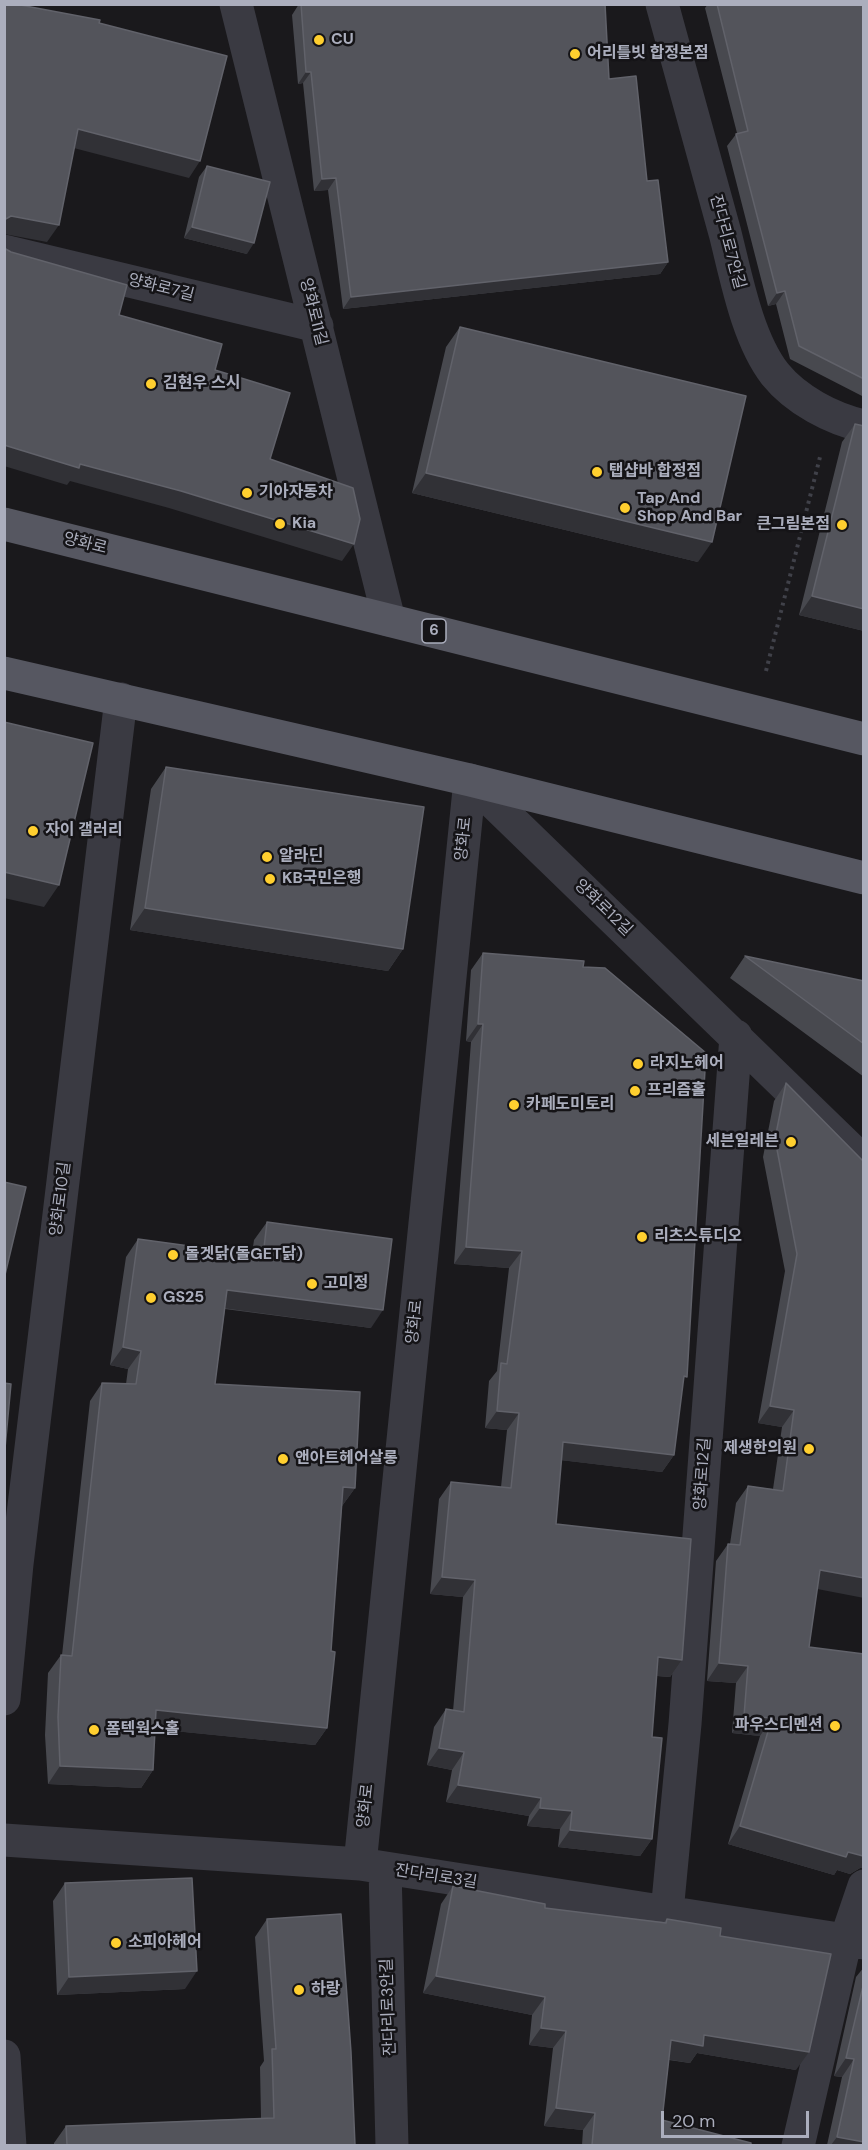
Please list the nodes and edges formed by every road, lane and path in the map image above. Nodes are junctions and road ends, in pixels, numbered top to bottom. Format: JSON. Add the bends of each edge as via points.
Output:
{"nodes":[{"id":1,"x":236,"y":4,"type":"edge"},
{"id":2,"x":662,"y":4,"type":"edge"},
{"id":3,"x":4,"y":251,"type":"edge"},
{"id":4,"x":317,"y":326,"type":"junction"},
{"id":5,"x":831,"y":416,"type":"junction"},
{"id":6,"x":864,"y":426,"type":"edge"},
{"id":7,"x":4,"y":524,"type":"edge"},
{"id":8,"x":389,"y":620,"type":"junction"},
{"id":9,"x":4,"y":673,"type":"edge"},
{"id":10,"x":121,"y":699,"type":"junction"},
{"id":11,"x":756,"y":712,"type":"junction"},
{"id":12,"x":864,"y":739,"type":"edge"},
{"id":13,"x":471,"y":780,"type":"junction"},
{"id":14,"x":864,"y":878,"type":"edge"},
{"id":15,"x":736,"y":1036,"type":"junction"},
{"id":16,"x":864,"y":1162,"type":"edge"},
{"id":17,"x":11,"y":1563,"type":"edge"},
{"id":18,"x":4,"y":1699,"type":"edge"},
{"id":19,"x":4,"y":1839,"type":"edge"},
{"id":20,"x":372,"y":1867,"type":"junction"},
{"id":21,"x":864,"y":1886,"type":"edge"},
{"id":22,"x":667,"y":1912,"type":"junction"},
{"id":23,"x":855,"y":1941,"type":"edge"},
{"id":24,"x":4,"y":2056,"type":"edge"},
{"id":25,"x":10,"y":2145,"type":"edge"},
{"id":26,"x":392,"y":2145,"type":"edge"},
{"id":27,"x":798,"y":2145,"type":"edge"}],
"edges":[{"from":1,"to":4,"type":"street","name":"양화로11길"},
{"from":2,"to":5,"type":"street","name":"잔다리로7안길","via":[[757,342],[775,374],[799,396]]},
{"from":3,"to":4,"type":"street","name":"양화로7길"},
{"from":4,"to":8,"type":"street","name":"양화로11길"},
{"from":5,"to":6,"type":"street","name":"잔다리로7안길"},
{"from":5,"to":11,"type":"path"},
{"from":7,"to":8,"type":"main road","name":"양화로","number":"6"},
{"from":8,"to":11,"type":"main road","name":"양화로","number":"6"},
{"from":9,"to":10,"type":"main road"},
{"from":10,"to":13,"type":"main road"},
{"from":10,"to":17,"type":"street","name":"양화로10길"},
{"from":11,"to":12,"type":"main road","name":"양화로","number":"6"},
{"from":13,"to":14,"type":"main road"},
{"from":13,"to":15,"type":"street","name":"양화로12길"},
{"from":13,"to":20,"type":"street","name":"양화로"},
{"from":15,"to":16,"type":"street","name":"양화로12길"},
{"from":15,"to":22,"type":"street","name":"양화로12길","via":[[685,1724]]},
{"from":17,"to":18,"type":"street","name":"양화로10길"},
{"from":19,"to":20,"type":"street","name":"잔다리로3길"},
{"from":20,"to":22,"type":"street","name":"잔다리로3길"},
{"from":20,"to":26,"type":"street","name":"잔다리로3안길"},
{"from":21,"to":23,"type":"street"},
{"from":22,"to":23,"type":"street","name":"잔다리로3길"},
{"from":23,"to":27,"type":"street"},
{"from":24,"to":25,"type":"street"}]}
